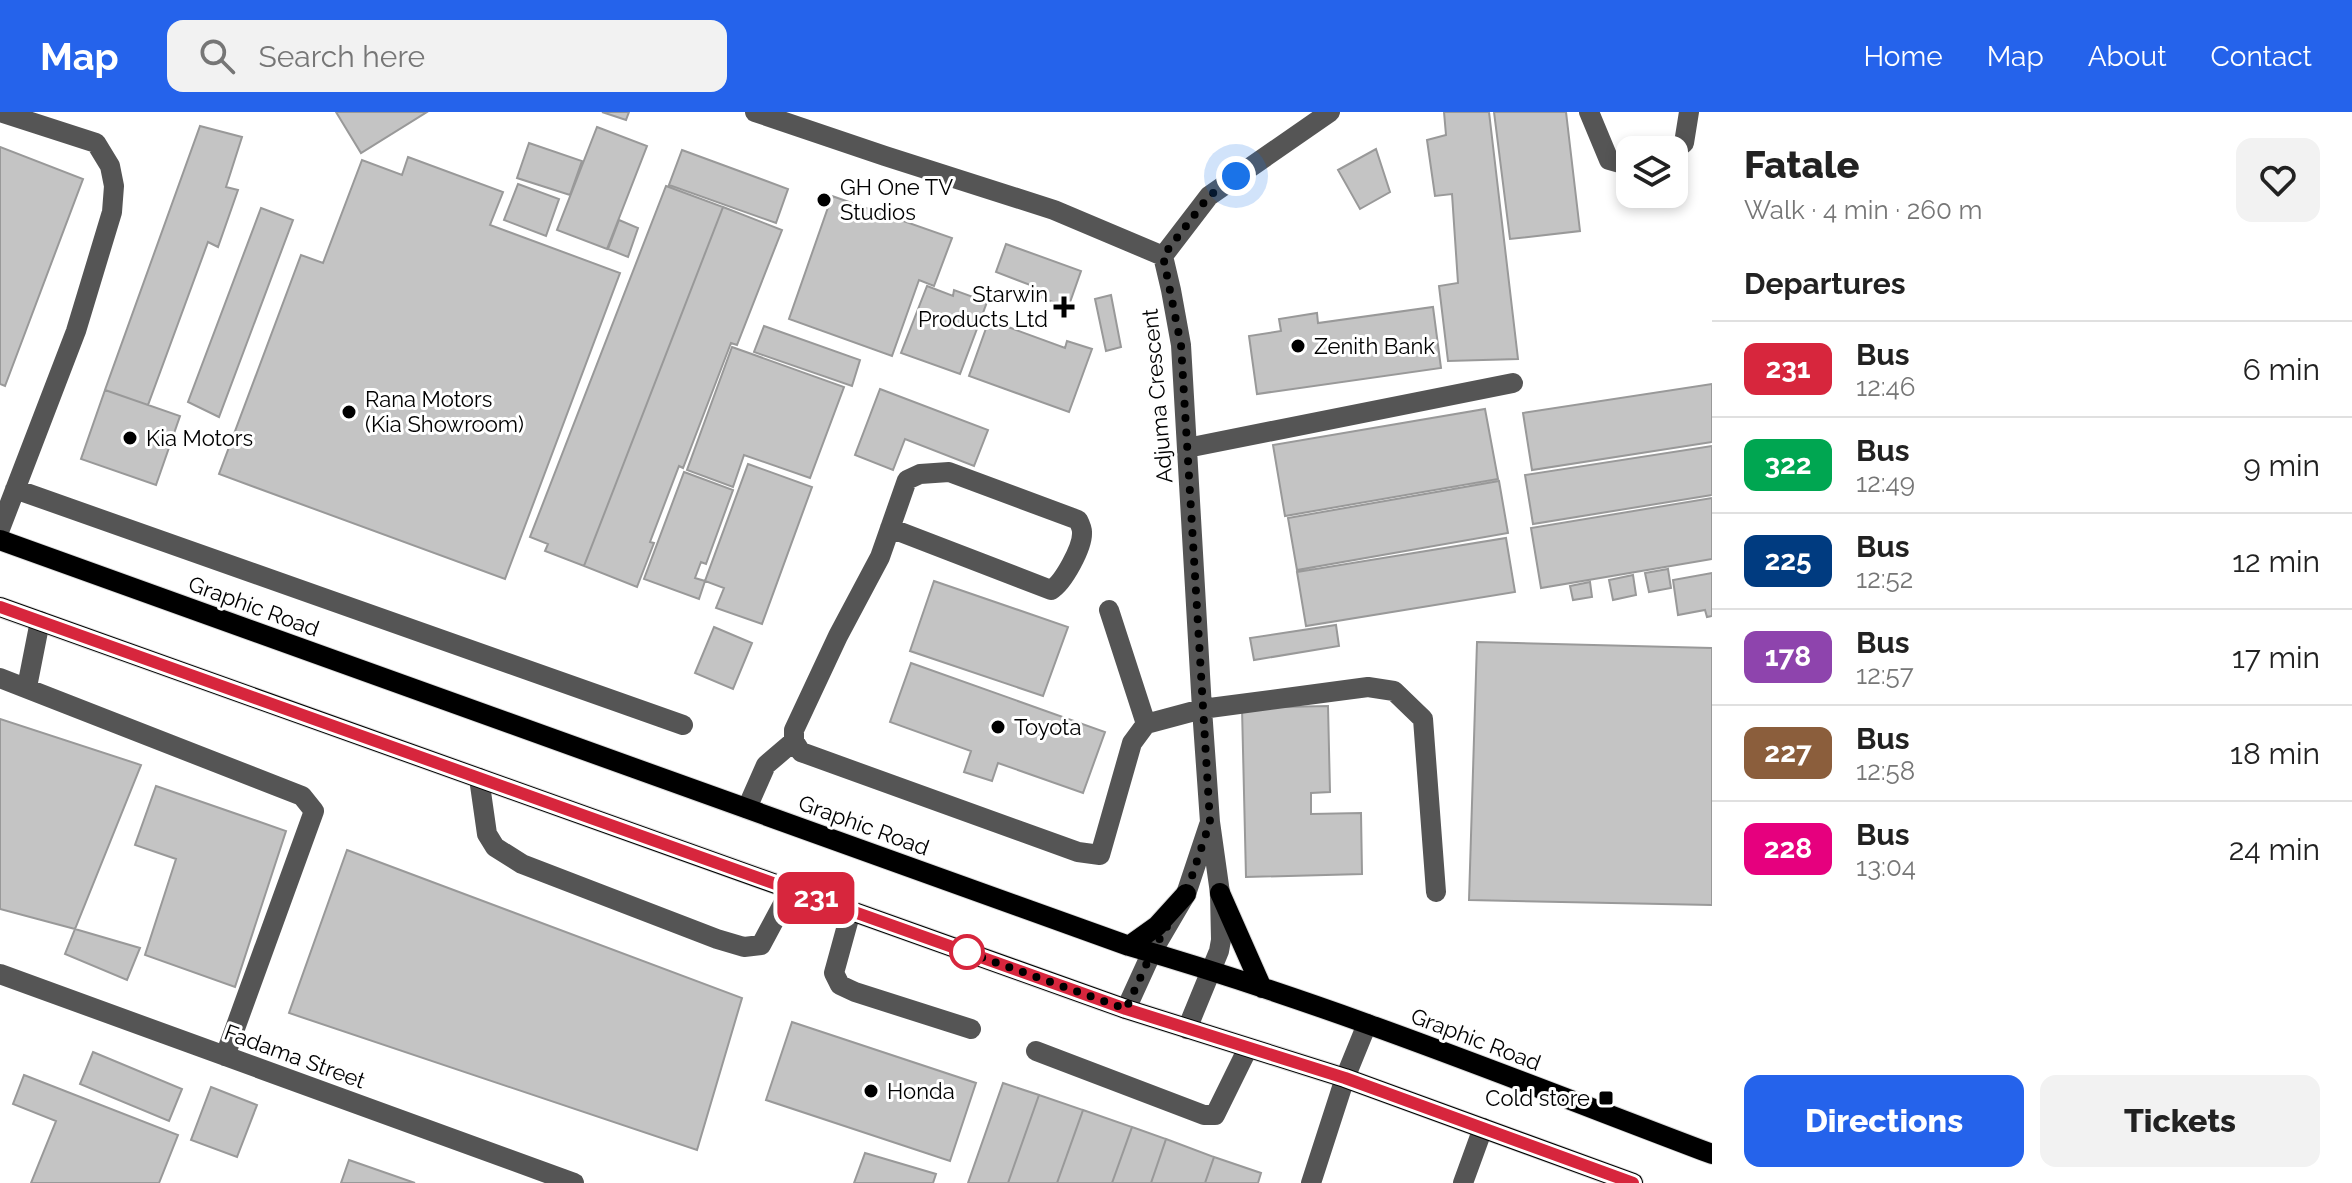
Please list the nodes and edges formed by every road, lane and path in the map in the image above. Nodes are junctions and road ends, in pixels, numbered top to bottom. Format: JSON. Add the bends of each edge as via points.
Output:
{"nodes":[{"id":1,"x":0,"y":112,"type":"edge"},
{"id":2,"x":755,"y":112,"type":"edge"},
{"id":3,"x":1330,"y":112,"type":"edge"},
{"id":4,"x":1589,"y":112,"type":"edge"},
{"id":5,"x":1689,"y":112,"type":"edge"},
{"id":6,"x":1685,"y":136,"type":"edge"},
{"id":7,"x":1616,"y":162,"type":"edge"},
{"id":8,"x":1163,"y":256,"type":"junction"},
{"id":9,"x":1513,"y":383,"type":"dead end"},
{"id":10,"x":1187,"y":448,"type":"junction"},
{"id":11,"x":15,"y":489,"type":"junction"},
{"id":12,"x":890,"y":528,"type":"junction"},
{"id":13,"x":0,"y":529,"type":"edge"},
{"id":14,"x":0,"y":540,"type":"edge"},
{"id":15,"x":0,"y":607,"type":"edge"},
{"id":16,"x":1109,"y":610,"type":"dead end"},
{"id":17,"x":40,"y":621,"type":"junction"},
{"id":18,"x":0,"y":678,"type":"edge"},
{"id":19,"x":27,"y":687,"type":"junction"},
{"id":20,"x":1202,"y":709,"type":"junction"},
{"id":21,"x":1146,"y":724,"type":"junction"},
{"id":22,"x":683,"y":725,"type":"dead end"},
{"id":23,"x":794,"y":741,"type":"junction"},
{"id":24,"x":479,"y":778,"type":"junction"},
{"id":25,"x":747,"y":808,"type":"junction"},
{"id":26,"x":1210,"y":822,"type":"junction"},
{"id":27,"x":791,"y":889,"type":"junction"},
{"id":28,"x":1436,"y":892,"type":"dead end"},
{"id":29,"x":1220,"y":893,"type":"junction"},
{"id":30,"x":1186,"y":894,"type":"junction"},
{"id":31,"x":851,"y":911,"type":"junction"},
{"id":32,"x":1129,"y":946,"type":"junction"},
{"id":33,"x":1152,"y":952,"type":"junction"},
{"id":34,"x":1211,"y":970,"type":"junction"},
{"id":35,"x":0,"y":974,"type":"edge"},
{"id":36,"x":1262,"y":988,"type":"junction"},
{"id":37,"x":1126,"y":1009,"type":"junction"},
{"id":38,"x":1367,"y":1024,"type":"junction"},
{"id":39,"x":971,"y":1029,"type":"dead end"},
{"id":40,"x":1187,"y":1029,"type":"junction"},
{"id":41,"x":1248,"y":1048,"type":"junction"},
{"id":42,"x":1036,"y":1051,"type":"dead end"},
{"id":43,"x":225,"y":1056,"type":"junction"},
{"id":44,"x":1345,"y":1078,"type":"junction"},
{"id":45,"x":1483,"y":1128,"type":"junction"},
{"id":46,"x":1712,"y":1154,"type":"edge"},
{"id":47,"x":574,"y":1183,"type":"edge"},
{"id":48,"x":1311,"y":1183,"type":"edge"},
{"id":49,"x":1463,"y":1183,"type":"edge"},
{"id":50,"x":1633,"y":1183,"type":"edge"}],
"edges":[{"from":1,"to":11,"type":"street","via":[[96,143],[110,166],[114,186],[112,212],[76,331]]},
{"from":2,"to":8,"type":"street","via":[[1054,210]]},
{"from":3,"to":8,"type":"street","via":[[1209,196]]},
{"from":4,"to":7,"type":"street","via":[[1609,160]]},
{"from":5,"to":6,"type":"street"},
{"from":8,"to":10,"type":"street","name":"Adjuma Crescent","via":[[1181,345]]},
{"from":9,"to":10,"type":"street"},
{"from":10,"to":20,"type":"street","name":"Adjuma Crescent"},
{"from":11,"to":13,"type":"street"},
{"from":11,"to":22,"type":"street"},
{"from":12,"to":12,"type":"street","via":[[907,480],[935,471],[1078,520],[1082,537],[1072,563],[1051,590]]},
{"from":12,"to":23,"type":"street","via":[[794,730]]},
{"from":14,"to":25,"type":"main road","name":"Graphic Road"},
{"from":15,"to":17,"type":"main road"},
{"from":16,"to":21,"type":"street"},
{"from":17,"to":19,"type":"street"},
{"from":17,"to":24,"type":"main road"},
{"from":18,"to":19,"type":"street"},
{"from":19,"to":43,"type":"street","via":[[302,796],[314,811]]},
{"from":20,"to":21,"type":"street"},
{"from":20,"to":26,"type":"street","name":"Adjuma Crescent"},
{"from":20,"to":28,"type":"street","via":[[1368,687],[1394,691],[1423,719]]},
{"from":21,"to":23,"type":"street","via":[[1132,743],[1100,855],[1078,852],[801,752]]},
{"from":23,"to":25,"type":"street","via":[[766,765]]},
{"from":24,"to":27,"type":"main road"},
{"from":24,"to":27,"type":"street","via":[[487,834],[495,847],[522,864],[717,939],[744,947],[761,945]]},
{"from":25,"to":32,"type":"main road","name":"Graphic Road"},
{"from":26,"to":29,"type":"street","name":"Adjuma Crescent"},
{"from":26,"to":30,"type":"street","name":"Adjuma Crescent"},
{"from":27,"to":31,"type":"main road"},
{"from":29,"to":34,"type":"street","name":"Adjuma Crescent","via":[[1221,940]]},
{"from":29,"to":36,"type":"main road"},
{"from":30,"to":32,"type":"main road","via":[[1157,926]]},
{"from":30,"to":33,"type":"street","name":"Adjuma Crescent"},
{"from":31,"to":37,"type":"main road"},
{"from":31,"to":39,"type":"street","via":[[834,973],[840,985]]},
{"from":32,"to":33,"type":"main road","name":"Graphic Road"},
{"from":33,"to":34,"type":"main road","name":"Graphic Road"},
{"from":33,"to":37,"type":"street","name":"Adjuma Crescent"},
{"from":34,"to":36,"type":"main road","name":"Graphic Road"},
{"from":34,"to":40,"type":"street","name":"Adjuma Crescent"},
{"from":35,"to":43,"type":"street","name":"Fadama Street"},
{"from":36,"to":38,"type":"main road","name":"Graphic Road"},
{"from":37,"to":40,"type":"main road"},
{"from":38,"to":44,"type":"street"},
{"from":38,"to":46,"type":"main road","name":"Graphic Road"},
{"from":40,"to":41,"type":"main road"},
{"from":41,"to":42,"type":"street","via":[[1215,1115]]},
{"from":41,"to":44,"type":"main road"},
{"from":43,"to":47,"type":"street","name":"Fadama Street"},
{"from":44,"to":45,"type":"main road"},
{"from":44,"to":48,"type":"street"},
{"from":45,"to":49,"type":"street"},
{"from":45,"to":50,"type":"main road"}]}
